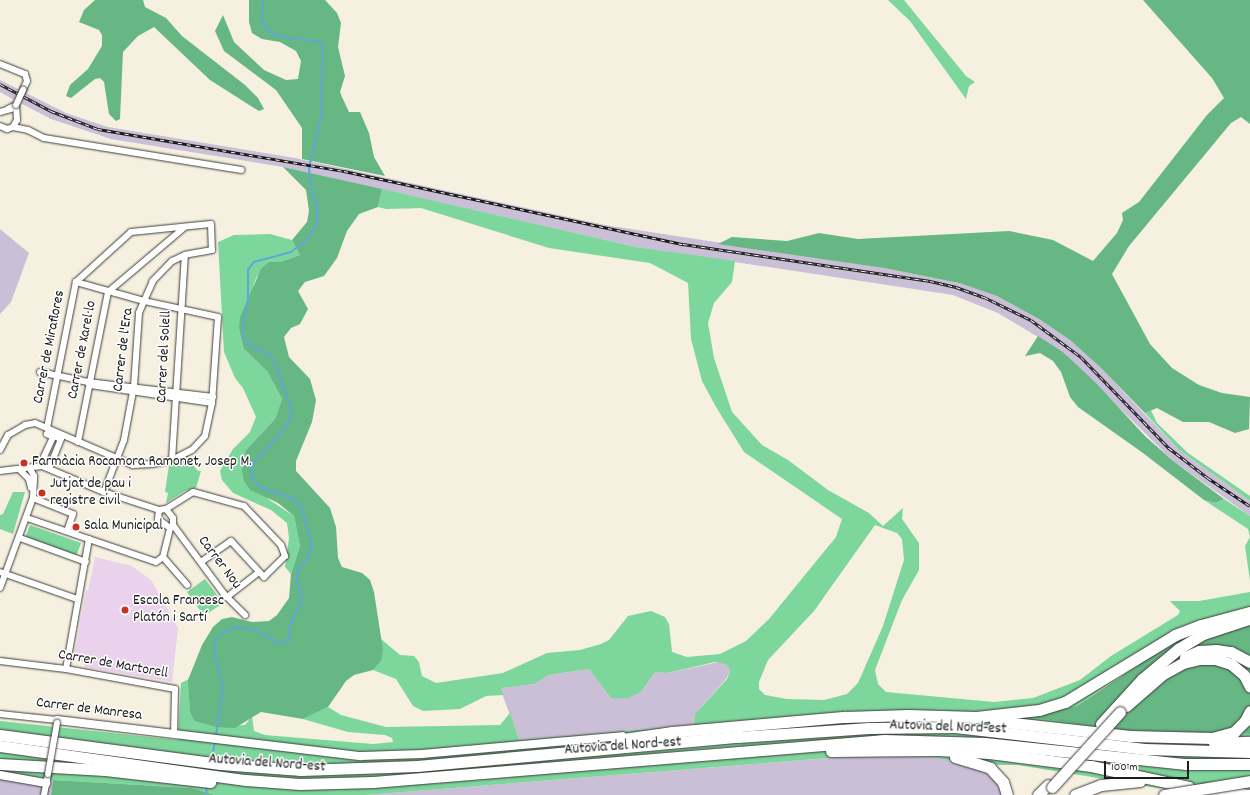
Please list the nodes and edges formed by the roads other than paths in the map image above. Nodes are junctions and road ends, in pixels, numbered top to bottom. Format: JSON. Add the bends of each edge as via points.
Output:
{"nodes":[{"id":1,"x":0,"y":64,"type":"edge"},
{"id":2,"x":16,"y":105,"type":"junction"},
{"id":3,"x":3,"y":110,"type":"edge"},
{"id":4,"x":17,"y":117,"type":"junction"},
{"id":5,"x":0,"y":126,"type":"edge"},
{"id":6,"x":13,"y":127,"type":"junction"},
{"id":7,"x":28,"y":130,"type":"junction"},
{"id":8,"x":241,"y":170,"type":"dead end"},
{"id":9,"x":211,"y":224,"type":"joint"},
{"id":10,"x":185,"y":227,"type":"junction"},
{"id":11,"x":185,"y":255,"type":"junction"},
{"id":12,"x":76,"y":282,"type":"junction"},
{"id":13,"x":108,"y":292,"type":"junction"},
{"id":14,"x":144,"y":301,"type":"junction"},
{"id":15,"x":181,"y":310,"type":"junction"},
{"id":16,"x":40,"y":372,"type":"dead end"},
{"id":17,"x":57,"y":376,"type":"junction"},
{"id":18,"x":90,"y":383,"type":"junction"},
{"id":19,"x":133,"y":389,"type":"junction"},
{"id":20,"x":176,"y":395,"type":"junction"},
{"id":21,"x":213,"y":400,"type":"junction"},
{"id":22,"x":47,"y":428,"type":"junction"},
{"id":23,"x":78,"y":442,"type":"junction"},
{"id":24,"x":0,"y":450,"type":"edge"},
{"id":25,"x":117,"y":458,"type":"junction"},
{"id":26,"x":172,"y":460,"type":"junction"},
{"id":27,"x":41,"y":463,"type":"joint"},
{"id":28,"x":30,"y":469,"type":"junction"},
{"id":29,"x":20,"y":470,"type":"junction"},
{"id":30,"x":0,"y":471,"type":"edge"},
{"id":31,"x":29,"y":479,"type":"junction"},
{"id":32,"x":104,"y":492,"type":"junction"},
{"id":33,"x":33,"y":498,"type":"junction"},
{"id":34,"x":30,"y":507,"type":"junction"},
{"id":35,"x":162,"y":510,"type":"junction"},
{"id":36,"x":27,"y":518,"type":"junction"},
{"id":37,"x":172,"y":526,"type":"junction"},
{"id":38,"x":67,"y":531,"type":"junction"},
{"id":39,"x":20,"y":538,"type":"junction"},
{"id":40,"x":89,"y":539,"type":"junction"},
{"id":41,"x":163,"y":558,"type":"junction"},
{"id":42,"x":86,"y":562,"type":"junction"},
{"id":43,"x":156,"y":562,"type":"junction"},
{"id":44,"x":202,"y":562,"type":"junction"},
{"id":45,"x":173,"y":569,"type":"junction"},
{"id":46,"x":3,"y":573,"type":"edge"},
{"id":47,"x":258,"y":573,"type":"junction"},
{"id":48,"x":187,"y":585,"type":"dead end"},
{"id":49,"x":0,"y":588,"type":"edge"},
{"id":50,"x":227,"y":596,"type":"junction"},
{"id":51,"x":77,"y":599,"type":"junction"},
{"id":52,"x":1250,"y":612,"type":"edge"},
{"id":53,"x":245,"y":615,"type":"dead end"},
{"id":54,"x":1250,"y":619,"type":"edge"},
{"id":55,"x":0,"y":661,"type":"edge"},
{"id":56,"x":1250,"y":662,"type":"edge"},
{"id":57,"x":66,"y":669,"type":"junction"},
{"id":58,"x":1250,"y":687,"type":"edge"},
{"id":59,"x":1118,"y":710,"type":"junction"},
{"id":60,"x":1250,"y":711,"type":"edge"},
{"id":61,"x":0,"y":714,"type":"edge"},
{"id":62,"x":976,"y":718,"type":"junction"},
{"id":63,"x":57,"y":721,"type":"junction"},
{"id":64,"x":672,"y":732,"type":"junction"},
{"id":65,"x":0,"y":735,"type":"edge"},
{"id":66,"x":174,"y":735,"type":"junction"},
{"id":67,"x":1162,"y":738,"type":"junction"},
{"id":68,"x":1250,"y":742,"type":"edge"},
{"id":69,"x":0,"y":746,"type":"edge"},
{"id":70,"x":915,"y":750,"type":"junction"},
{"id":71,"x":1250,"y":752,"type":"edge"},
{"id":72,"x":691,"y":757,"type":"junction"},
{"id":73,"x":494,"y":758,"type":"junction"},
{"id":74,"x":0,"y":764,"type":"edge"},
{"id":75,"x":1250,"y":764,"type":"edge"},
{"id":76,"x":0,"y":776,"type":"edge"},
{"id":77,"x":1250,"y":781,"type":"edge"},
{"id":78,"x":46,"y":783,"type":"junction"},
{"id":79,"x":287,"y":783,"type":"junction"},
{"id":80,"x":1189,"y":787,"type":"junction"},
{"id":81,"x":1048,"y":789,"type":"edge"},
{"id":82,"x":44,"y":795,"type":"edge"},
{"id":83,"x":1007,"y":795,"type":"edge"},
{"id":84,"x":1038,"y":795,"type":"edge"},
{"id":85,"x":1075,"y":795,"type":"edge"},
{"id":86,"x":1164,"y":795,"type":"edge"},
{"id":87,"x":1250,"y":795,"type":"edge"}],
"edges":[{"from":1,"to":2,"type":"street","bridge":true,"via":[[25,74],[27,81]]},
{"from":2,"to":3,"type":"street"},
{"from":2,"to":4,"type":"street"},
{"from":3,"to":4,"type":"street"},
{"from":4,"to":6,"type":"street"},
{"from":4,"to":7,"type":"street"},
{"from":5,"to":6,"type":"street","via":[[7,129]]},
{"from":6,"to":7,"type":"street"},
{"from":7,"to":8,"type":"street","via":[[44,138]]},
{"from":9,"to":10,"type":"street","name":"Carrer de Miraflores"},
{"from":9,"to":11,"type":"street","name":"Carrer de l'Era","via":[[212,248]]},
{"from":10,"to":12,"type":"street","name":"Carrer de Miraflores","via":[[131,232]]},
{"from":10,"to":13,"type":"street","name":"Carrer de Xarel·lo"},
{"from":11,"to":14,"type":"street","name":"Carrer de l'Era","via":[[172,261],[153,281]]},
{"from":11,"to":15,"type":"street","name":"Carrer del Solell"},
{"from":12,"to":13,"type":"street"},
{"from":12,"to":17,"type":"street","name":"Carrer de Miraflores"},
{"from":13,"to":14,"type":"street"},
{"from":13,"to":18,"type":"street","name":"Carrer de Xarel·lo"},
{"from":14,"to":15,"type":"street"},
{"from":14,"to":19,"type":"street","name":"Carrer de l'Era","via":[[140,313]]},
{"from":15,"to":20,"type":"street","name":"Carrer del Solell"},
{"from":15,"to":21,"type":"street","via":[[218,317]]},
{"from":16,"to":17,"type":"street"},
{"from":17,"to":18,"type":"street"},
{"from":17,"to":22,"type":"street","name":"Carrer de Miraflores"},
{"from":18,"to":19,"type":"street"},
{"from":18,"to":23,"type":"street","name":"Carrer de Xarel·lo"},
{"from":19,"to":20,"type":"street"},
{"from":19,"to":25,"type":"street","name":"Carrer de l'Era","via":[[124,440]]},
{"from":20,"to":21,"type":"street"},
{"from":20,"to":26,"type":"street","name":"Carrer del Solell"},
{"from":21,"to":26,"type":"street","via":[[205,436],[192,450]]},
{"from":22,"to":23,"type":"street"},
{"from":22,"to":24,"type":"street","via":[[35,423],[25,425],[8,436]]},
{"from":23,"to":25,"type":"street"},
{"from":25,"to":26,"type":"street","via":[[133,465]]},
{"from":25,"to":32,"type":"street","name":"Carrer de l'Era"},
{"from":27,"to":27,"type":"street","via":[[50,466],[61,438],[48,432],[47,434],[53,437]]},
{"from":28,"to":29,"type":"street"},
{"from":28,"to":31,"type":"street"},
{"from":28,"to":32,"type":"street","via":[[42,466]]},
{"from":28,"to":33,"type":"street","via":[[34,476]]},
{"from":29,"to":30,"type":"street"},
{"from":29,"to":31,"type":"street"},
{"from":31,"to":34,"type":"street"},
{"from":32,"to":35,"type":"street"},
{"from":33,"to":34,"type":"street"},
{"from":33,"to":38,"type":"street","via":[[73,514]]},
{"from":34,"to":36,"type":"street"},
{"from":35,"to":37,"type":"street","via":[[174,518]]},
{"from":35,"to":37,"type":"street","via":[[158,519]]},
{"from":35,"to":47,"type":"street","via":[[193,492],[244,506],[281,545],[285,556],[264,578]]},
{"from":36,"to":38,"type":"street"},
{"from":36,"to":39,"type":"street"},
{"from":37,"to":41,"type":"street"},
{"from":37,"to":44,"type":"street","name":"Carrer Nou"},
{"from":38,"to":40,"type":"street"},
{"from":39,"to":42,"type":"street"},
{"from":39,"to":46,"type":"street"},
{"from":40,"to":42,"type":"street"},
{"from":40,"to":43,"type":"street"},
{"from":41,"to":43,"type":"street"},
{"from":41,"to":45,"type":"street"},
{"from":42,"to":51,"type":"street"},
{"from":43,"to":45,"type":"street"},
{"from":44,"to":47,"type":"street","via":[[231,541]]},
{"from":44,"to":50,"type":"street","name":"Carrer Nou"},
{"from":45,"to":48,"type":"street"},
{"from":46,"to":49,"type":"street"},
{"from":46,"to":51,"type":"street"},
{"from":47,"to":50,"type":"street"},
{"from":50,"to":53,"type":"street","name":"Carrer Nou"},
{"from":51,"to":57,"type":"street"},
{"from":52,"to":62,"type":"highway","via":[[1175,635],[1065,702],[1025,713]]},
{"from":54,"to":59,"type":"highway","via":[[1203,634],[1178,649],[1152,669]]},
{"from":55,"to":57,"type":"street","name":"Carrer de Martorell"},
{"from":56,"to":59,"type":"highway","via":[[1223,650],[1191,654],[1172,664]]},
{"from":57,"to":66,"type":"street","name":"Carrer de Martorell","via":[[175,689]]},
{"from":58,"to":59,"type":"highway","via":[[1240,671],[1226,661],[1210,658],[1192,660],[1163,674]]},
{"from":59,"to":81,"type":"highway","bridge":true},
{"from":60,"to":67,"type":"highway","via":[[1241,726],[1228,735],[1212,738]]},
{"from":61,"to":63,"type":"street","name":"Carrer de Manresa"},
{"from":62,"to":64,"type":"highway","via":[[845,716]]},
{"from":62,"to":67,"type":"highway"},
{"from":63,"to":66,"type":"street","name":"Carrer de Manresa"},
{"from":63,"to":78,"type":"street","bridge":true},
{"from":64,"to":66,"type":"street","name":"Carrer de Manresa","via":[[373,756],[338,755]]},
{"from":64,"to":73,"type":"highway","via":[[567,745]]},
{"from":65,"to":73,"type":"highway","name":"Autovia del Nord-est","via":[[234,765],[301,770],[417,766]]},
{"from":67,"to":68,"type":"highway","via":[[1193,743]]},
{"from":69,"to":79,"type":"highway","name":"Autovia del Nord-est"},
{"from":70,"to":72,"type":"highway","via":[[865,749],[711,760]]},
{"from":70,"to":80,"type":"highway","via":[[974,752],[1047,759]]},
{"from":70,"to":83,"type":"highway","via":[[986,766],[1000,778]]},
{"from":71,"to":73,"type":"highway","name":"Autovia del Nord-est","via":[[1167,751],[955,727],[738,736]]},
{"from":72,"to":75,"type":"highway","name":"Autovia del Nord-est","via":[[749,750],[912,739],[985,743],[1158,762]]},
{"from":72,"to":79,"type":"highway","name":"Autovia del Nord-est","via":[[373,782]]},
{"from":74,"to":79,"type":"highway","via":[[105,770],[244,785]]},
{"from":76,"to":78,"type":"street"},
{"from":77,"to":86,"type":"highway","bridge":true},
{"from":78,"to":82,"type":"street"},
{"from":80,"to":85,"type":"highway","via":[[1128,781],[1101,784]]},
{"from":80,"to":87,"type":"highway"},
{"from":81,"to":84,"type":"highway"}]}
